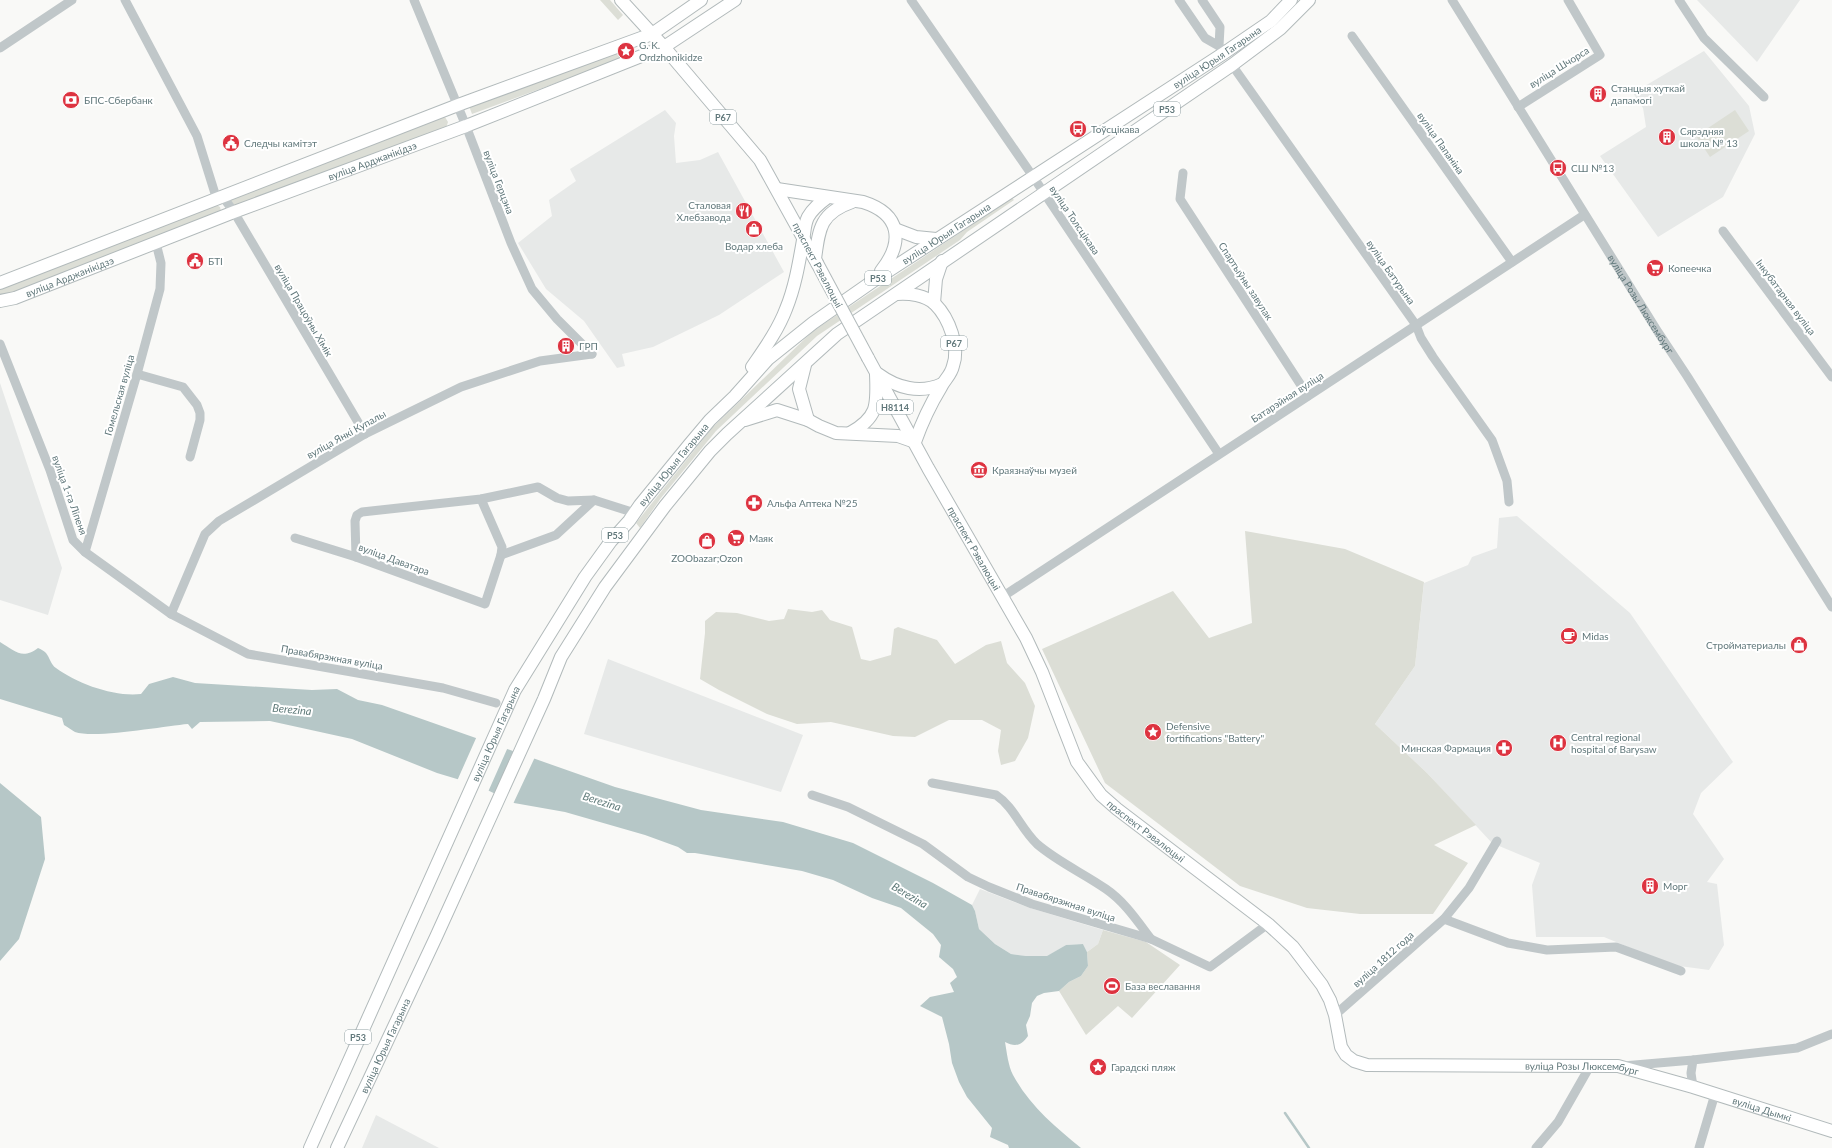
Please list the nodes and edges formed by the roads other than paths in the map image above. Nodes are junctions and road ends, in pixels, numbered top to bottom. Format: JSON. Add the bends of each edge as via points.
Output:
{"nodes":[{"id":1,"x":72,"y":0,"type":"edge"},
{"id":2,"x":125,"y":0,"type":"edge"},
{"id":3,"x":414,"y":0,"type":"edge"},
{"id":4,"x":621,"y":0,"type":"edge"},
{"id":5,"x":701,"y":0,"type":"edge"},
{"id":6,"x":735,"y":0,"type":"edge"},
{"id":7,"x":911,"y":0,"type":"edge"},
{"id":8,"x":1179,"y":0,"type":"edge"},
{"id":9,"x":1202,"y":0,"type":"edge"},
{"id":10,"x":1292,"y":0,"type":"edge"},
{"id":11,"x":1309,"y":0,"type":"edge"},
{"id":12,"x":1452,"y":0,"type":"edge"},
{"id":13,"x":1568,"y":0,"type":"edge"},
{"id":14,"x":1679,"y":0,"type":"edge"},
{"id":15,"x":652,"y":34,"type":"junction"},
{"id":16,"x":1352,"y":36,"type":"dead end"},
{"id":17,"x":664,"y":47,"type":"junction"},
{"id":18,"x":0,"y":48,"type":"edge"},
{"id":19,"x":1221,"y":50,"type":"junction"},
{"id":20,"x":1232,"y":65,"type":"junction"},
{"id":21,"x":1764,"y":97,"type":"dead end"},
{"id":22,"x":458,"y":105,"type":"junction"},
{"id":23,"x":1518,"y":107,"type":"junction"},
{"id":24,"x":466,"y":126,"type":"junction"},
{"id":25,"x":1183,"y":173,"type":"dead end"},
{"id":26,"x":1034,"y":178,"type":"junction"},
{"id":27,"x":777,"y":189,"type":"junction"},
{"id":28,"x":1044,"y":193,"type":"junction"},
{"id":29,"x":828,"y":197,"type":"junction"},
{"id":30,"x":220,"y":199,"type":"junction"},
{"id":31,"x":852,"y":202,"type":"junction"},
{"id":32,"x":234,"y":212,"type":"junction"},
{"id":33,"x":1584,"y":215,"type":"junction"},
{"id":34,"x":895,"y":229,"type":"junction"},
{"id":35,"x":1723,"y":230,"type":"dead end"},
{"id":36,"x":804,"y":238,"type":"junction"},
{"id":37,"x":936,"y":239,"type":"junction"},
{"id":38,"x":156,"y":243,"type":"junction"},
{"id":39,"x":816,"y":261,"type":"junction"},
{"id":40,"x":942,"y":261,"type":"junction"},
{"id":41,"x":1512,"y":262,"type":"junction"},
{"id":42,"x":876,"y":279,"type":"junction"},
{"id":43,"x":0,"y":283,"type":"edge"},
{"id":44,"x":897,"y":294,"type":"junction"},
{"id":45,"x":0,"y":301,"type":"edge"},
{"id":46,"x":934,"y":303,"type":"junction"},
{"id":47,"x":1416,"y":325,"type":"junction"},
{"id":48,"x":0,"y":344,"type":"edge"},
{"id":49,"x":592,"y":354,"type":"joint"},
{"id":50,"x":805,"y":364,"type":"junction"},
{"id":51,"x":876,"y":373,"type":"junction"},
{"id":52,"x":137,"y":374,"type":"junction"},
{"id":53,"x":1832,"y":377,"type":"edge"},
{"id":54,"x":942,"y":384,"type":"junction"},
{"id":55,"x":736,"y":396,"type":"junction"},
{"id":56,"x":1308,"y":396,"type":"junction"},
{"id":57,"x":808,"y":420,"type":"junction"},
{"id":58,"x":741,"y":421,"type":"junction"},
{"id":59,"x":850,"y":433,"type":"junction"},
{"id":60,"x":365,"y":434,"type":"junction"},
{"id":61,"x":915,"y":442,"type":"junction"},
{"id":62,"x":1219,"y":454,"type":"junction"},
{"id":63,"x":190,"y":457,"type":"dead end"},
{"id":64,"x":481,"y":499,"type":"junction"},
{"id":65,"x":594,"y":500,"type":"junction"},
{"id":66,"x":1509,"y":502,"type":"dead end"},
{"id":67,"x":635,"y":512,"type":"junction"},
{"id":68,"x":295,"y":538,"type":"dead end"},
{"id":69,"x":85,"y":552,"type":"junction"},
{"id":70,"x":501,"y":555,"type":"junction"},
{"id":71,"x":356,"y":558,"type":"junction"},
{"id":72,"x":1002,"y":597,"type":"junction"},
{"id":73,"x":1832,"y":607,"type":"edge"},
{"id":74,"x":171,"y":614,"type":"junction"},
{"id":75,"x":496,"y":703,"type":"dead end"},
{"id":76,"x":932,"y":783,"type":"dead end"},
{"id":77,"x":812,"y":795,"type":"dead end"},
{"id":78,"x":1497,"y":840,"type":"dead end"},
{"id":79,"x":1444,"y":919,"type":"junction"},
{"id":80,"x":1268,"y":924,"type":"junction"},
{"id":81,"x":1151,"y":939,"type":"junction"},
{"id":82,"x":1681,"y":971,"type":"dead end"},
{"id":83,"x":1335,"y":1015,"type":"junction"},
{"id":84,"x":1832,"y":1034,"type":"edge"},
{"id":85,"x":1693,"y":1060,"type":"junction"},
{"id":86,"x":1354,"y":1061,"type":"joint"},
{"id":87,"x":1590,"y":1066,"type":"junction"},
{"id":88,"x":1618,"y":1066,"type":"junction"},
{"id":89,"x":1693,"y":1087,"type":"junction"},
{"id":90,"x":1715,"y":1094,"type":"junction"},
{"id":91,"x":1832,"y":1131,"type":"edge"},
{"id":92,"x":310,"y":1148,"type":"edge"},
{"id":93,"x":337,"y":1148,"type":"edge"},
{"id":94,"x":1536,"y":1148,"type":"edge"},
{"id":95,"x":1699,"y":1148,"type":"edge"}],
"edges":[{"from":1,"to":18,"type":"street"},
{"from":2,"to":30,"type":"street","name":"вуліца Працоўны Хімік","via":[[197,136]]},
{"from":3,"to":22,"type":"street","name":"вуліца Герцэна"},
{"from":4,"to":15,"type":"main road","name":"праспект Рэвалюцыі","number":"Р67"},
{"from":5,"to":15,"type":"main road","name":"вуліца Арджанікідзэ"},
{"from":6,"to":17,"type":"main road","name":"вуліца Арджанікідзэ"},
{"from":7,"to":26,"type":"street","name":"вуліца Толсцікава"},
{"from":8,"to":19,"type":"street","via":[[1204,38]]},
{"from":9,"to":19,"type":"street","via":[[1220,27]]},
{"from":10,"to":19,"type":"main road","name":"вуліца Юрыя Гагарына","number":"Р53","via":[[1271,21]]},
{"from":11,"to":20,"type":"main road","name":"вуліца Юрыя Гагарына","number":"Р53","via":[[1280,29]]},
{"from":12,"to":23,"type":"street","name":"вуліца Розы Люксембург"},
{"from":13,"to":23,"type":"street","name":"вуліца Шчорса","via":[[1600,55]]},
{"from":14,"to":21,"type":"street","via":[[1704,38]]},
{"from":15,"to":17,"type":"main road","name":"праспект Рэвалюцыі","number":"Р67"},
{"from":15,"to":22,"type":"main road","name":"вуліца Арджанікідзэ"},
{"from":16,"to":41,"type":"street","name":"вуліца Папаніна"},
{"from":17,"to":24,"type":"main road","name":"вуліца Арджанікідзэ"},
{"from":17,"to":27,"type":"main road","name":"праспект Рэвалюцыі","number":"Р67","via":[[760,160]]},
{"from":19,"to":26,"type":"main road","name":"вуліца Юрыя Гагарына","number":"Р53"},
{"from":20,"to":28,"type":"main road","name":"вуліца Юрыя Гагарына","number":"Р53"},
{"from":20,"to":47,"type":"street","name":"вуліца Батурына"},
{"from":22,"to":24,"type":"street","name":"вуліца Герцэна"},
{"from":22,"to":30,"type":"main road","name":"вуліца Арджанікідзэ"},
{"from":23,"to":33,"type":"street","name":"вуліца Розы Люксембург"},
{"from":24,"to":32,"type":"main road","name":"вуліца Арджанікідзэ"},
{"from":24,"to":49,"type":"street","name":"вуліца Герцэна","via":[[511,243],[532,289]]},
{"from":25,"to":56,"type":"street","name":"Спартыўны завулак","via":[[1180,200]]},
{"from":26,"to":28,"type":"street","name":"вуліца Толсцікава"},
{"from":26,"to":37,"type":"main road","name":"вуліца Юрыя Гагарына","number":"Р53"},
{"from":27,"to":29,"type":"main road"},
{"from":27,"to":36,"type":"main road","name":"праспект Рэвалюцыі","number":"Р67"},
{"from":28,"to":40,"type":"main road","name":"вуліца Юрыя Гагарына","number":"Р53"},
{"from":28,"to":62,"type":"street","name":"вуліца Толсцікава"},
{"from":29,"to":31,"type":"main road"},
{"from":29,"to":36,"type":"main road","via":[[808,217],[804,226]]},
{"from":30,"to":32,"type":"street","name":"вуліца Працоўны Хімік"},
{"from":30,"to":43,"type":"main road","name":"вуліца Арджанікідзэ"},
{"from":31,"to":34,"type":"main road","via":[[863,202],[878,208],[890,219]]},
{"from":31,"to":39,"type":"main road","via":[[834,210],[824,220],[818,235]]},
{"from":32,"to":38,"type":"main road","name":"вуліца Арджанікідзэ"},
{"from":32,"to":60,"type":"street","name":"вуліца Працоўны Хімік"},
{"from":33,"to":41,"type":"street","name":"Батарэйная вуліца"},
{"from":33,"to":73,"type":"street","name":"вуліца Розы Люксембург"},
{"from":34,"to":37,"type":"main road","via":[[916,237]]},
{"from":34,"to":42,"type":"main road","via":[[894,251]]},
{"from":35,"to":53,"type":"street","name":"Інкубатарная вуліца"},
{"from":36,"to":39,"type":"main road","name":"праспект Рэвалюцыі","number":"Р67"},
{"from":36,"to":55,"type":"main road","via":[[793,289],[782,320]]},
{"from":37,"to":42,"type":"main road","name":"вуліца Юрыя Гагарына","number":"Р53"},
{"from":38,"to":45,"type":"main road","name":"вуліца Арджанікідзэ","via":[[15,298]]},
{"from":38,"to":52,"type":"street","name":"Гомельская вуліца","via":[[162,263],[160,289]]},
{"from":39,"to":51,"type":"main road","name":"праспект Рэвалюцыі","number":"Р67","bridge":true},
{"from":40,"to":44,"type":"main road","name":"вуліца Юрыя Гагарына","number":"Р53"},
{"from":40,"to":46,"type":"main road","via":[[936,279]]},
{"from":41,"to":47,"type":"street","name":"Батарэйная вуліца"},
{"from":42,"to":55,"type":"main road","name":"вуліца Юрыя Гагарына","number":"Р53","via":[[768,358]]},
{"from":44,"to":46,"type":"main road","via":[[914,295]]},
{"from":44,"to":50,"type":"main road","name":"вуліца Юрыя Гагарына","number":"Р53","via":[[837,334]]},
{"from":46,"to":54,"type":"main road","number":"Р67","via":[[943,314],[954,344],[954,364]]},
{"from":47,"to":56,"type":"street","name":"Батарэйная вуліца"},
{"from":47,"to":66,"type":"street","name":"вуліца Батурына","via":[[1433,357],[1492,440],[1507,481]]},
{"from":48,"to":69,"type":"street","name":"вуліца 1-га Ліпеня","via":[[50,470],[73,540]]},
{"from":49,"to":60,"type":"street","name":"вуліца Янкі Купалы","via":[[540,361],[462,387]]},
{"from":50,"to":57,"type":"main road","via":[[799,389]]},
{"from":50,"to":58,"type":"main road","name":"вуліца Юрыя Гагарына","number":"Р53"},
{"from":51,"to":54,"type":"main road","number":"Р67","via":[[895,385],[912,389],[934,388]]},
{"from":51,"to":59,"type":"main road","number":"Р67","via":[[875,408],[865,423]]},
{"from":51,"to":61,"type":"main road","name":"праспект Рэвалюцыі","number":"Н8114"},
{"from":52,"to":63,"type":"street","via":[[183,387],[197,406],[200,420]]},
{"from":52,"to":69,"type":"street","name":"Гомельская вуліца"},
{"from":54,"to":61,"type":"main road","number":"Р67","via":[[922,421]]},
{"from":55,"to":67,"type":"main road","name":"вуліца Юрыя Гагарына","number":"Р53","via":[[706,425]]},
{"from":56,"to":62,"type":"street","name":"Батарэйная вуліца"},
{"from":57,"to":58,"type":"main road","via":[[777,410]]},
{"from":57,"to":59,"type":"main road","via":[[832,431]]},
{"from":58,"to":93,"type":"main road","name":"вуліца Юрыя Гагарына","number":"Р53","via":[[710,451],[675,494],[605,587],[561,656],[436,937]]},
{"from":59,"to":61,"type":"main road","via":[[898,436]]},
{"from":60,"to":74,"type":"street","name":"вуліца Янкі Купалы","via":[[219,521],[205,534]]},
{"from":61,"to":72,"type":"main road","name":"праспект Рэвалюцыі","number":"Н8114"},
{"from":62,"to":72,"type":"street","name":"Батарэйная вуліца"},
{"from":64,"to":65,"type":"street","via":[[538,487],[568,501]]},
{"from":64,"to":70,"type":"street","via":[[502,547]]},
{"from":64,"to":71,"type":"street","via":[[362,512],[357,515],[355,521]]},
{"from":65,"to":67,"type":"street"},
{"from":65,"to":70,"type":"street","via":[[556,535]]},
{"from":67,"to":92,"type":"main road","name":"вуліца Юрыя Гагарына","number":"Р53","via":[[610,541],[585,577],[515,690]]},
{"from":68,"to":71,"type":"street","name":"вуліца Даватара"},
{"from":69,"to":74,"type":"street","name":"вуліца 1-га Ліпеня"},
{"from":70,"to":71,"type":"street","name":"вуліца Даватара","via":[[485,604]]},
{"from":72,"to":80,"type":"main road","name":"праспект Рэвалюцыі","number":"Н8114","via":[[1042,672],[1077,762],[1101,795],[1162,845]]},
{"from":74,"to":75,"type":"street","name":"Правабярэжная вуліца","via":[[248,654],[443,688]]},
{"from":76,"to":81,"type":"street","via":[[996,794],[1004,800],[1035,842],[1058,860],[1107,889],[1122,903]]},
{"from":77,"to":81,"type":"street","name":"Правабярэжная вуліца","via":[[848,807],[923,844],[968,877],[989,887],[1032,904]]},
{"from":78,"to":79,"type":"street","name":"вуліца 1812 года","via":[[1469,888]]},
{"from":79,"to":82,"type":"street","via":[[1508,943],[1547,950],[1616,947]]},
{"from":79,"to":83,"type":"street","name":"вуліца 1812 года"},
{"from":80,"to":81,"type":"street","name":"Правабярэжная вуліца","via":[[1210,967]]},
{"from":80,"to":83,"type":"main road","name":"праспект Рэвалюцыі","number":"Н8114","via":[[1293,947],[1322,985]]},
{"from":83,"to":86,"type":"main road","name":"праспект Рэвалюцыі","number":"Н8114","via":[[1341,1048]]},
{"from":84,"to":85,"type":"street","name":"вуліца Розы Люксембург","via":[[1797,1048]]},
{"from":85,"to":88,"type":"street","name":"вуліца Розы Люксембург"},
{"from":85,"to":89,"type":"street"},
{"from":86,"to":87,"type":"main road","name":"вуліца Розы Люксембург","number":"Н8114","via":[[1367,1065]]},
{"from":87,"to":88,"type":"main road","name":"вуліца Розы Люксембург","number":"Н8114"},
{"from":87,"to":94,"type":"street","via":[[1558,1122]]},
{"from":88,"to":89,"type":"main road","name":"вуліца Дымкі","number":"Н8114"},
{"from":89,"to":90,"type":"main road","name":"вуліца Дымкі","number":"Н8114"},
{"from":90,"to":91,"type":"main road","name":"вуліца Дымкі","number":"Н8114"},
{"from":90,"to":95,"type":"street"}]}
